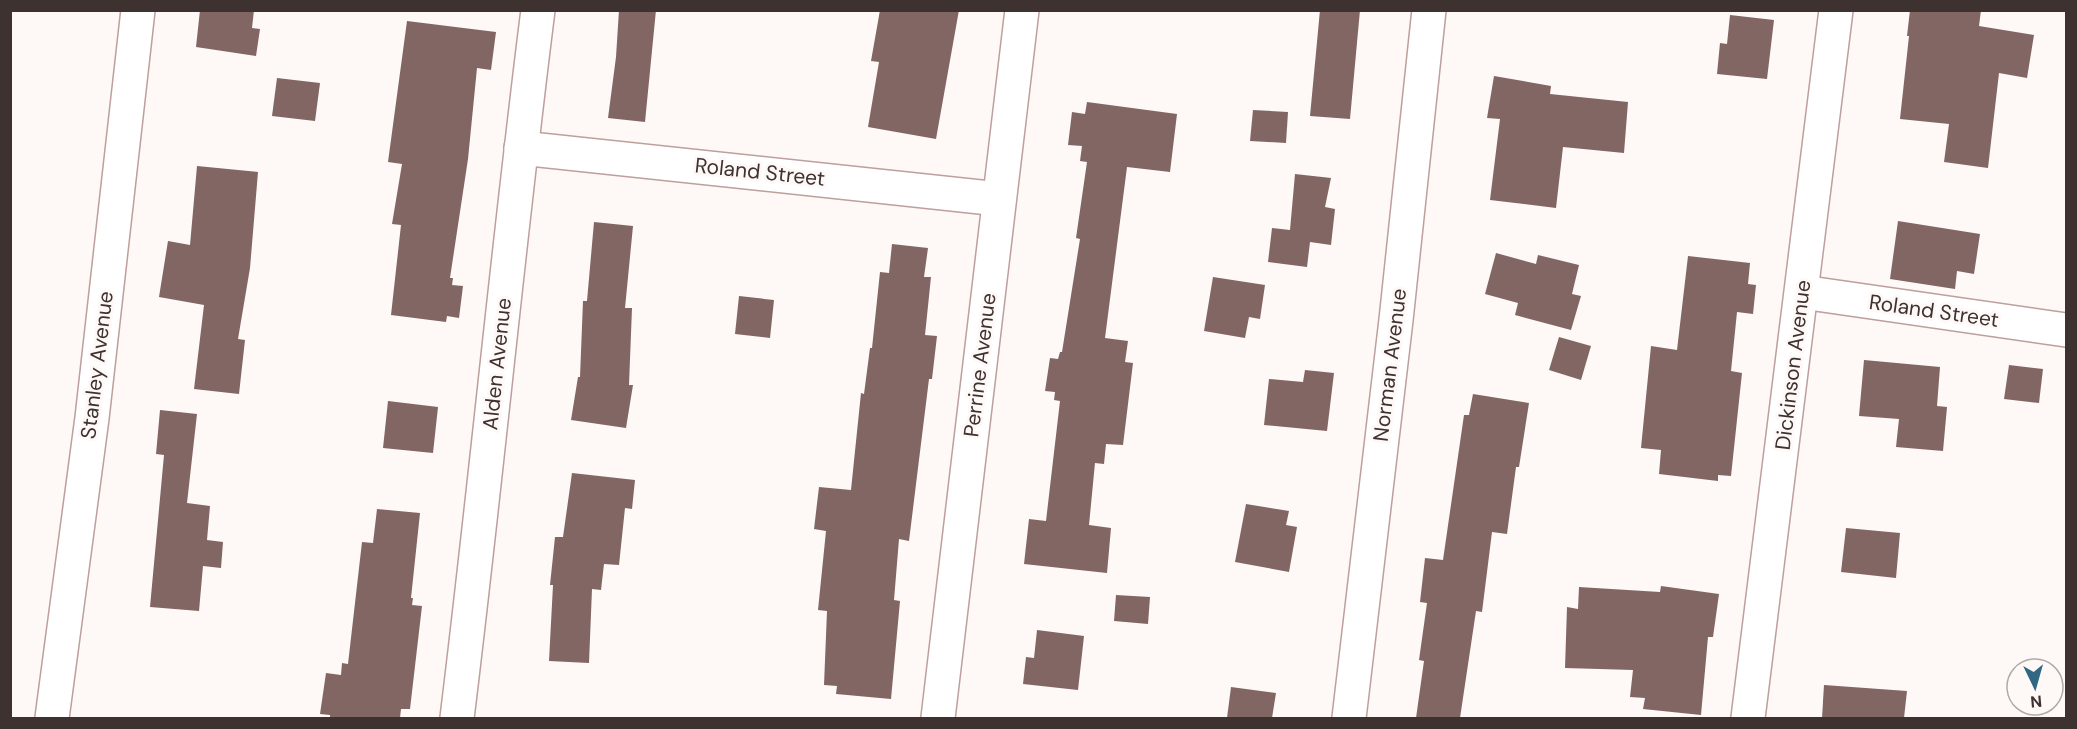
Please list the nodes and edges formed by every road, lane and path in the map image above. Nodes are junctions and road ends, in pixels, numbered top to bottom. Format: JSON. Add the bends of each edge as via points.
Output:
{"nodes":[{"id":1,"x":138,"y":10,"type":"edge"},
{"id":2,"x":538,"y":10,"type":"edge"},
{"id":3,"x":1022,"y":10,"type":"edge"},
{"id":4,"x":1429,"y":10,"type":"edge"},
{"id":5,"x":1836,"y":10,"type":"edge"},
{"id":6,"x":521,"y":148,"type":"junction"},
{"id":7,"x":999,"y":199,"type":"junction"},
{"id":8,"x":1802,"y":292,"type":"junction"},
{"id":9,"x":2067,"y":330,"type":"edge"},
{"id":10,"x":52,"y":718,"type":"edge"},
{"id":11,"x":457,"y":718,"type":"edge"},
{"id":12,"x":938,"y":718,"type":"edge"},
{"id":13,"x":1349,"y":718,"type":"edge"},
{"id":14,"x":1748,"y":718,"type":"edge"}],
"edges":[{"from":1,"to":10,"type":"street","name":"Stanley Avenue","via":[[92,418]]},
{"from":2,"to":6,"type":"street","name":"Alden Avenue"},
{"from":3,"to":7,"type":"street","name":"Perrine Avenue"},
{"from":4,"to":13,"type":"street","name":"Norman Avenue"},
{"from":5,"to":8,"type":"street","name":"Dickinson Avenue"},
{"from":6,"to":7,"type":"street","name":"Roland Street"},
{"from":6,"to":11,"type":"street","name":"Alden Avenue"},
{"from":7,"to":12,"type":"street","name":"Perrine Avenue"},
{"from":8,"to":9,"type":"street","name":"Roland Street"},
{"from":8,"to":14,"type":"street","name":"Dickinson Avenue"}]}
